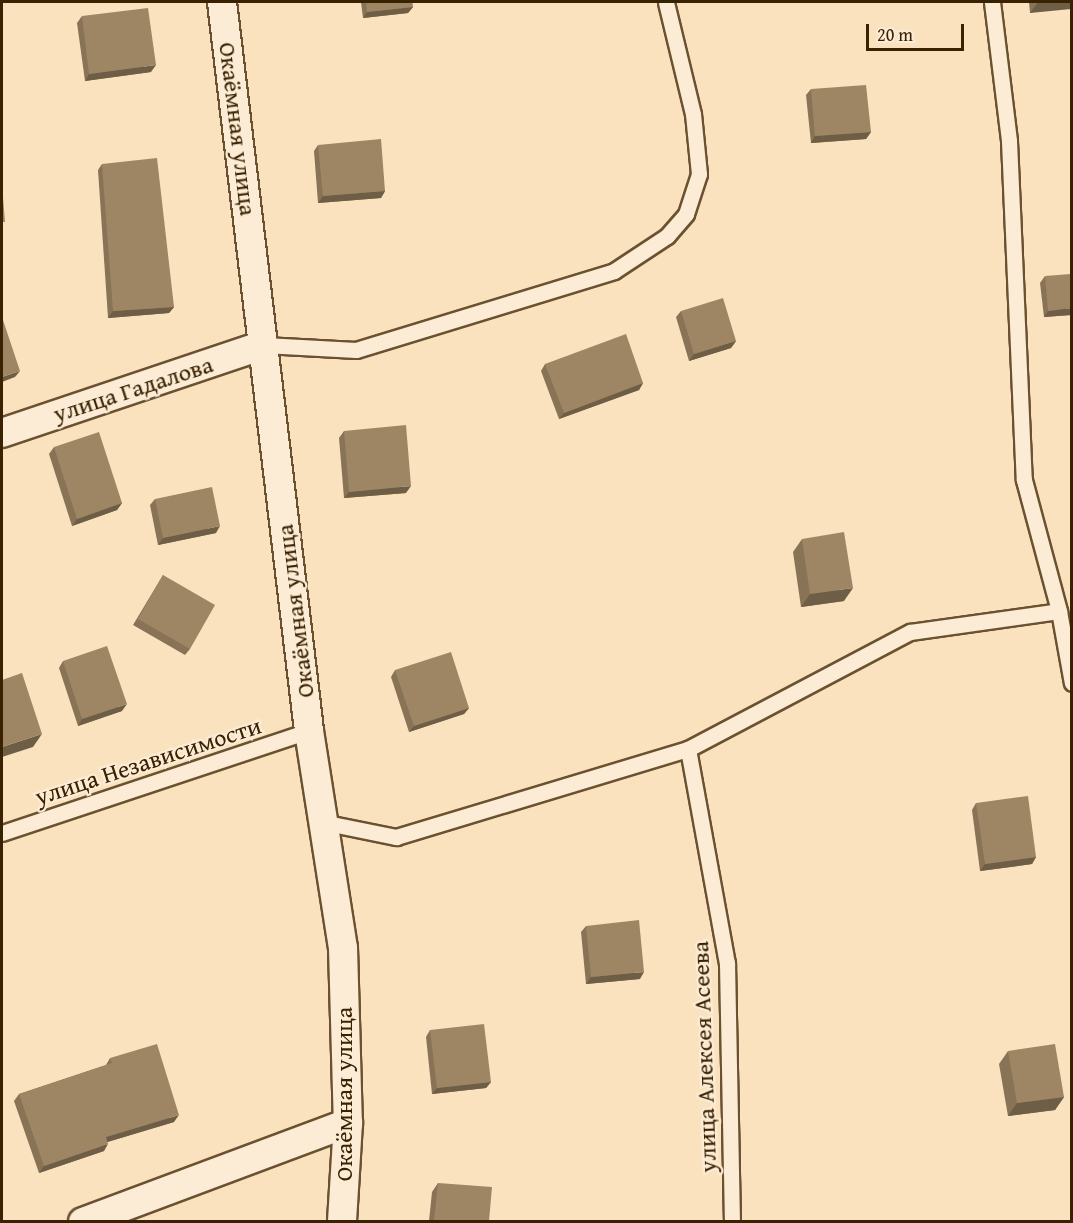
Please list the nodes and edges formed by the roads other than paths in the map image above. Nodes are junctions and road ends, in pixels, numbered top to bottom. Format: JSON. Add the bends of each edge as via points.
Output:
{"nodes":[{"id":1,"x":222,"y":2,"type":"edge"},
{"id":2,"x":666,"y":2,"type":"edge"},
{"id":3,"x":992,"y":2,"type":"edge"},
{"id":4,"x":264,"y":345,"type":"junction"},
{"id":5,"x":2,"y":433,"type":"edge"},
{"id":6,"x":1059,"y":611,"type":"junction"},
{"id":7,"x":1071,"y":683,"type":"edge"},
{"id":8,"x":309,"y":731,"type":"junction"},
{"id":9,"x":688,"y":749,"type":"junction"},
{"id":10,"x":322,"y":822,"type":"junction"},
{"id":11,"x":2,"y":833,"type":"edge"},
{"id":12,"x":348,"y":1123,"type":"junction"},
{"id":13,"x":83,"y":1221,"type":"edge"},
{"id":14,"x":342,"y":1221,"type":"edge"},
{"id":15,"x":732,"y":1221,"type":"edge"}],
"edges":[{"from":1,"to":4,"type":"street","name":"Окаёмная улица"},
{"from":2,"to":4,"type":"lane","via":[[693,114],[699,174],[686,214],[667,236],[614,271],[356,350]]},
{"from":3,"to":6,"type":"lane","via":[[1009,141],[1024,480]]},
{"from":4,"to":5,"type":"street","name":"улица Гадалова"},
{"from":4,"to":8,"type":"street","name":"Окаёмная улица"},
{"from":6,"to":7,"type":"lane"},
{"from":6,"to":9,"type":"lane","via":[[910,632]]},
{"from":8,"to":10,"type":"street","name":"Окаёмная улица"},
{"from":8,"to":11,"type":"lane","name":"улица Независимости"},
{"from":9,"to":10,"type":"lane","via":[[396,837]]},
{"from":9,"to":15,"type":"lane","name":"улица Алексея Асеева","via":[[727,963]]},
{"from":10,"to":12,"type":"street","name":"Окаёмная улица","via":[[343,948]]},
{"from":12,"to":13,"type":"street"},
{"from":12,"to":14,"type":"street","name":"Окаёмная улица"}]}
